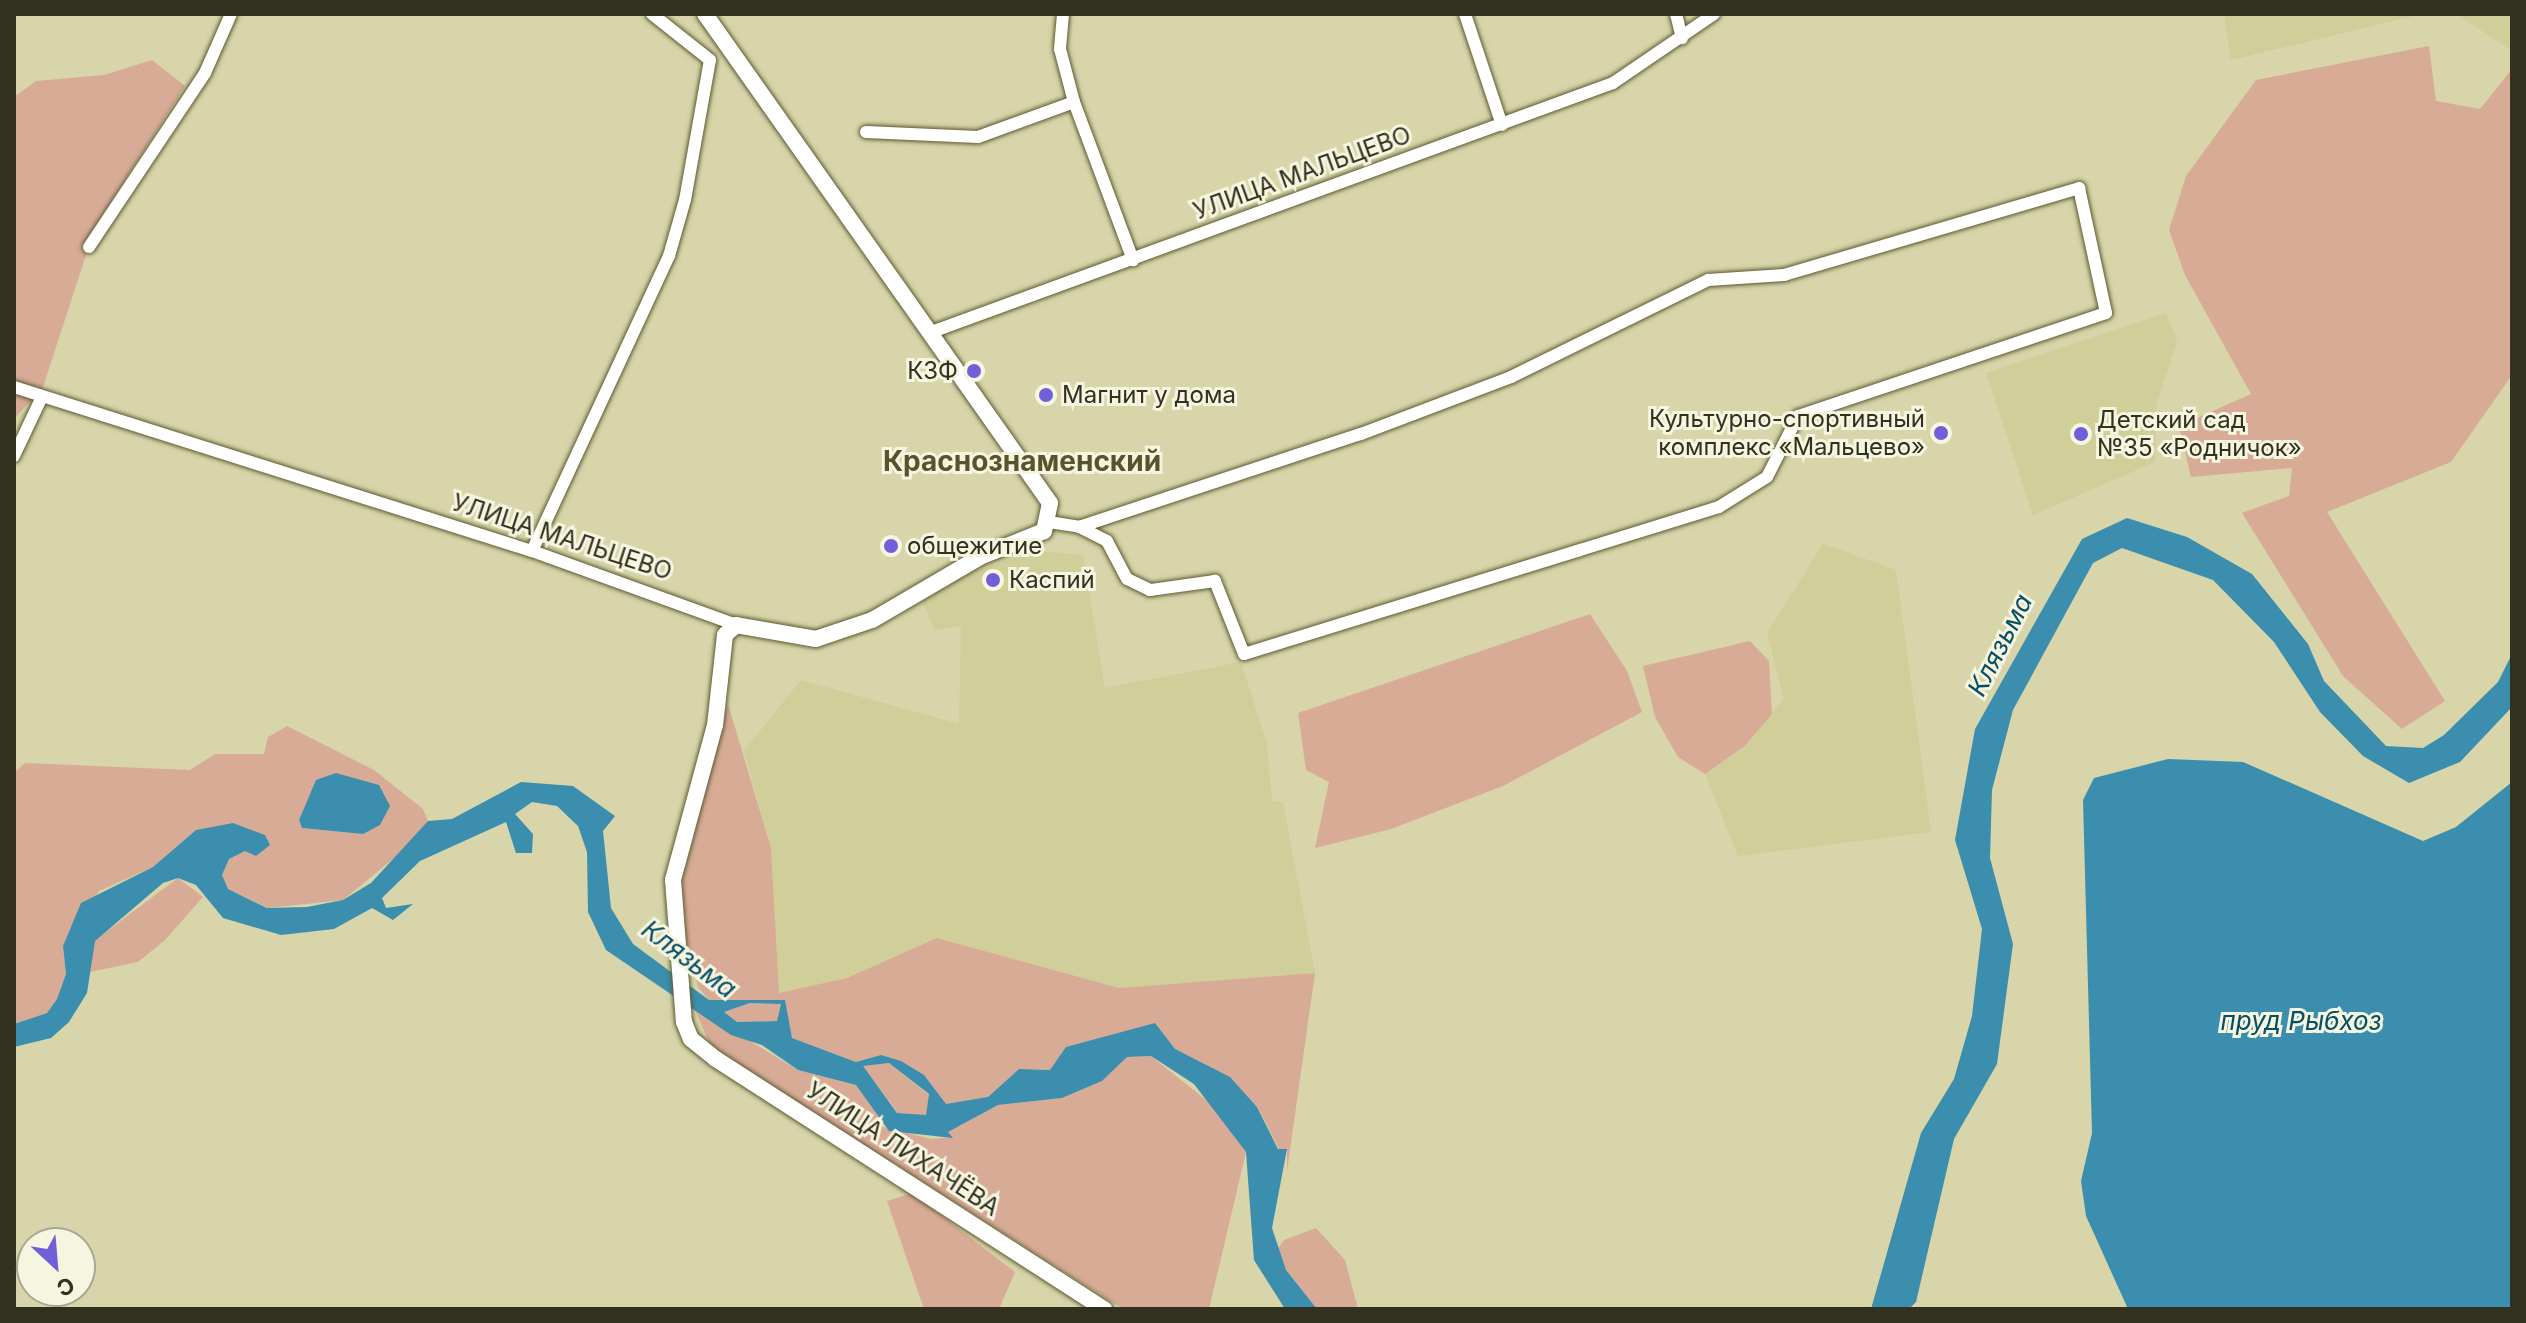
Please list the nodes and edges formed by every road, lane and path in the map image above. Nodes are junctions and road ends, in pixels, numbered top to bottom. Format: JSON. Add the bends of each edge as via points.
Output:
{"nodes":[{"id":1,"x":231,"y":14,"type":"edge"},
{"id":2,"x":652,"y":14,"type":"edge"},
{"id":3,"x":705,"y":14,"type":"edge"},
{"id":4,"x":1063,"y":14,"type":"edge"},
{"id":5,"x":1465,"y":14,"type":"edge"},
{"id":6,"x":1676,"y":14,"type":"edge"},
{"id":7,"x":1714,"y":14,"type":"edge"},
{"id":8,"x":1682,"y":38,"type":"junction"},
{"id":9,"x":727,"y":51,"type":"junction"},
{"id":10,"x":710,"y":60,"type":"junction"},
{"id":11,"x":1074,"y":102,"type":"junction"},
{"id":12,"x":1502,"y":125,"type":"junction"},
{"id":13,"x":866,"y":132,"type":"dead end"},
{"id":14,"x":89,"y":247,"type":"dead end"},
{"id":15,"x":1133,"y":260,"type":"junction"},
{"id":16,"x":929,"y":333,"type":"junction"},
{"id":17,"x":14,"y":387,"type":"edge"},
{"id":18,"x":41,"y":399,"type":"junction"},
{"id":19,"x":14,"y":456,"type":"edge"},
{"id":20,"x":1049,"y":522,"type":"junction"},
{"id":21,"x":1079,"y":527,"type":"junction"},
{"id":22,"x":532,"y":551,"type":"junction"},
{"id":23,"x":736,"y":625,"type":"junction"},
{"id":24,"x":1104,"y":1309,"type":"edge"}],
"edges":[{"from":1,"to":14,"type":"street","via":[[205,73]]},
{"from":2,"to":10,"type":"street"},
{"from":3,"to":9,"type":"street"},
{"from":4,"to":11,"type":"street","via":[[1060,49]]},
{"from":5,"to":12,"type":"street"},
{"from":6,"to":8,"type":"street"},
{"from":7,"to":8,"type":"street","name":"УЛИЦА МАЛЬЦЕВО"},
{"from":8,"to":12,"type":"street","name":"УЛИЦА МАЛЬЦЕВО","via":[[1613,83]]},
{"from":9,"to":10,"type":"street"},
{"from":9,"to":16,"type":"street"},
{"from":10,"to":22,"type":"street","via":[[669,256]]},
{"from":11,"to":13,"type":"street","via":[[978,137]]},
{"from":11,"to":15,"type":"street"},
{"from":12,"to":15,"type":"street","name":"УЛИЦА МАЛЬЦЕВО"},
{"from":15,"to":16,"type":"street","name":"УЛИЦА МАЛЬЦЕВО"},
{"from":16,"to":20,"type":"street","via":[[1043,489]]},
{"from":17,"to":18,"type":"street","name":"УЛИЦА МАЛЬЦЕВО"},
{"from":18,"to":19,"type":"street"},
{"from":18,"to":22,"type":"street","name":"УЛИЦА МАЛЬЦЕВО"},
{"from":20,"to":21,"type":"street"},
{"from":20,"to":23,"type":"street","name":"УЛИЦА МАЛЬЦЕВО","via":[[1035,537],[980,557],[872,620],[816,639]]},
{"from":21,"to":21,"type":"street","via":[[1107,541],[1127,579],[1150,590],[1215,581],[1244,654],[1719,507],[1767,477],[1798,416],[2106,313],[2079,188],[1784,275],[1708,280],[1511,377]]},
{"from":22,"to":23,"type":"street","name":"УЛИЦА МАЛЬЦЕВО"},
{"from":23,"to":24,"type":"street","name":"УЛИЦА ЛИХАЧЁВА","via":[[725,635],[715,725],[673,880],[673,944],[691,1039]]}]}
